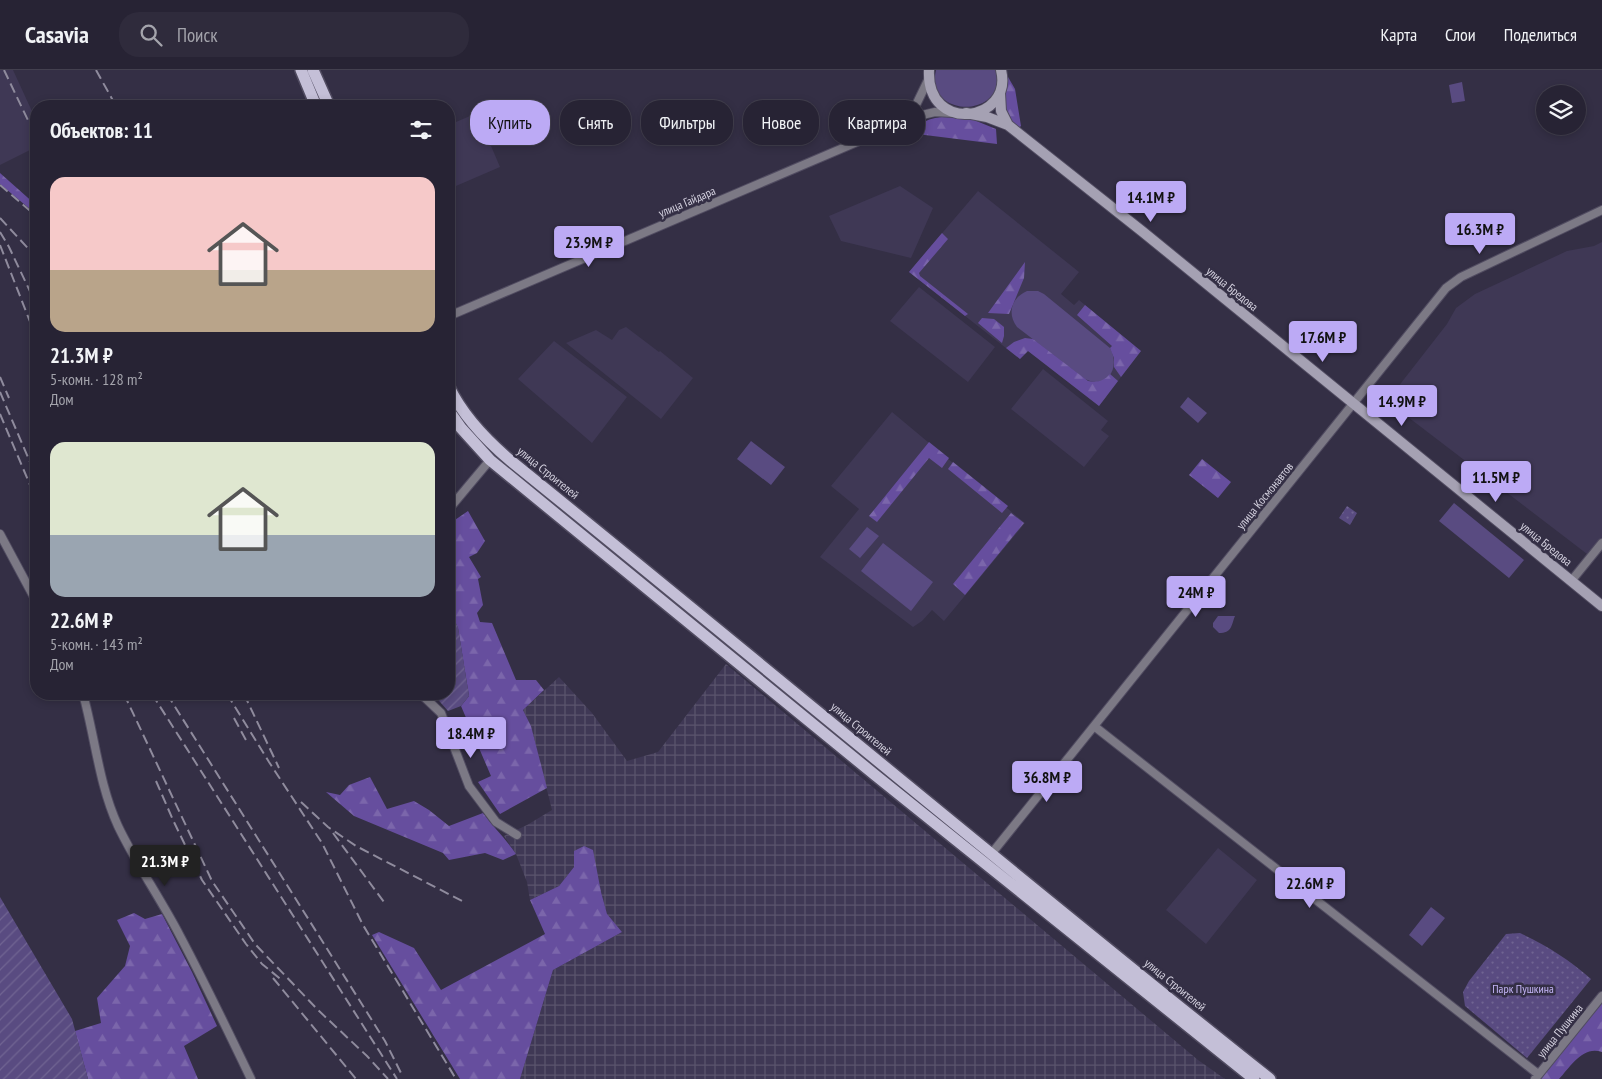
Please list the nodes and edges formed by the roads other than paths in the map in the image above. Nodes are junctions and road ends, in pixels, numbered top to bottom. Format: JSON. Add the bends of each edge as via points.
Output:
{"nodes":[{"id":1,"x":301,"y":70,"type":"edge"},
{"id":2,"x":313,"y":70,"type":"edge"},
{"id":3,"x":1001,"y":70,"type":"edge"},
{"id":4,"x":1009,"y":70,"type":"edge"},
{"id":5,"x":929,"y":74,"type":"edge"},
{"id":6,"x":1001,"y":88,"type":"junction"},
{"id":7,"x":314,"y":100,"type":"edge"},
{"id":8,"x":326,"y":100,"type":"edge"},
{"id":9,"x":918,"y":100,"type":"edge"},
{"id":10,"x":963,"y":113,"type":"junction"},
{"id":11,"x":925,"y":115,"type":"edge"},
{"id":12,"x":1008,"y":125,"type":"junction"},
{"id":13,"x":850,"y":145,"type":"edge"},
{"id":14,"x":1602,"y":210,"type":"edge"},
{"id":15,"x":455,"y":313,"type":"edge"},
{"id":16,"x":455,"y":397,"type":"edge"},
{"id":17,"x":1353,"y":404,"type":"junction"},
{"id":18,"x":455,"y":420,"type":"edge"},
{"id":19,"x":490,"y":460,"type":"junction"},
{"id":20,"x":455,"y":502,"type":"edge"},
{"id":21,"x":0,"y":534,"type":"edge"},
{"id":22,"x":602,"y":535,"type":"junction"},
{"id":23,"x":594,"y":544,"type":"junction"},
{"id":24,"x":1602,"y":544,"type":"edge"},
{"id":25,"x":1572,"y":580,"type":"junction"},
{"id":26,"x":30,"y":590,"type":"edge"},
{"id":27,"x":1602,"y":606,"type":"edge"},
{"id":28,"x":753,"y":657,"type":"junction"},
{"id":29,"x":744,"y":667,"type":"junction"},
{"id":30,"x":85,"y":700,"type":"edge"},
{"id":31,"x":427,"y":700,"type":"edge"},
{"id":32,"x":1094,"y":726,"type":"junction"},
{"id":33,"x":517,"y":835,"type":"dead end"},
{"id":34,"x":992,"y":853,"type":"junction"},
{"id":35,"x":984,"y":864,"type":"junction"},
{"id":36,"x":1115,"y":961,"type":"junction"},
{"id":37,"x":1602,"y":996,"type":"edge"},
{"id":38,"x":1537,"y":1077,"type":"edge"},
{"id":39,"x":251,"y":1079,"type":"edge"},
{"id":40,"x":1254,"y":1079,"type":"edge"},
{"id":41,"x":1270,"y":1079,"type":"edge"}],
"edges":[{"from":1,"to":7,"type":"main road"},
{"from":2,"to":8,"type":"main road"},
{"from":3,"to":6,"type":"street"},
{"from":4,"to":6,"type":"street"},
{"from":5,"to":9,"type":"street"},
{"from":5,"to":10,"type":"street","via":[[936,102],[948,110]]},
{"from":6,"to":10,"type":"street","via":[[988,109]]},
{"from":6,"to":12,"type":"street","via":[[999,102]]},
{"from":10,"to":11,"type":"street","name":"улица Гайдара","via":[[935,112]]},
{"from":10,"to":12,"type":"street"},
{"from":12,"to":17,"type":"street","name":"улица Бредова"},
{"from":13,"to":15,"type":"street","name":"улица Гайдара"},
{"from":14,"to":17,"type":"street","name":"улица Космонавтов","via":[[1467,274],[1446,288]]},
{"from":16,"to":22,"type":"main road","name":"улица Строителей","via":[[471,422],[495,447]]},
{"from":17,"to":25,"type":"street","name":"улица Бредова"},
{"from":17,"to":32,"type":"street","name":"улица Космонавтов"},
{"from":18,"to":19,"type":"main road","name":"улица Строителей"},
{"from":19,"to":20,"type":"street"},
{"from":19,"to":23,"type":"main road","name":"улица Строителей"},
{"from":21,"to":26,"type":"street"},
{"from":22,"to":23,"type":"main road"},
{"from":22,"to":28,"type":"main road","name":"улица Строителей"},
{"from":23,"to":29,"type":"main road","name":"улица Строителей"},
{"from":24,"to":25,"type":"street"},
{"from":25,"to":27,"type":"street","name":"улица Бредова"},
{"from":28,"to":29,"type":"main road"},
{"from":28,"to":34,"type":"main road","name":"улица Строителей"},
{"from":29,"to":35,"type":"main road","name":"улица Строителей"},
{"from":30,"to":39,"type":"street","via":[[102,777],[118,827],[180,935]]},
{"from":31,"to":33,"type":"street","via":[[441,713],[469,786],[496,822]]},
{"from":32,"to":34,"type":"street","name":"улица Космонавтов"},
{"from":32,"to":38,"type":"street"},
{"from":34,"to":35,"type":"main road"},
{"from":34,"to":36,"type":"main road","name":"улица Строителей"},
{"from":35,"to":36,"type":"main road","name":"улица Строителей"},
{"from":36,"to":40,"type":"main road","name":"улица Строителей"},
{"from":36,"to":41,"type":"main road","name":"улица Строителей"},
{"from":37,"to":38,"type":"street","name":"улица Пушкина"}]}
